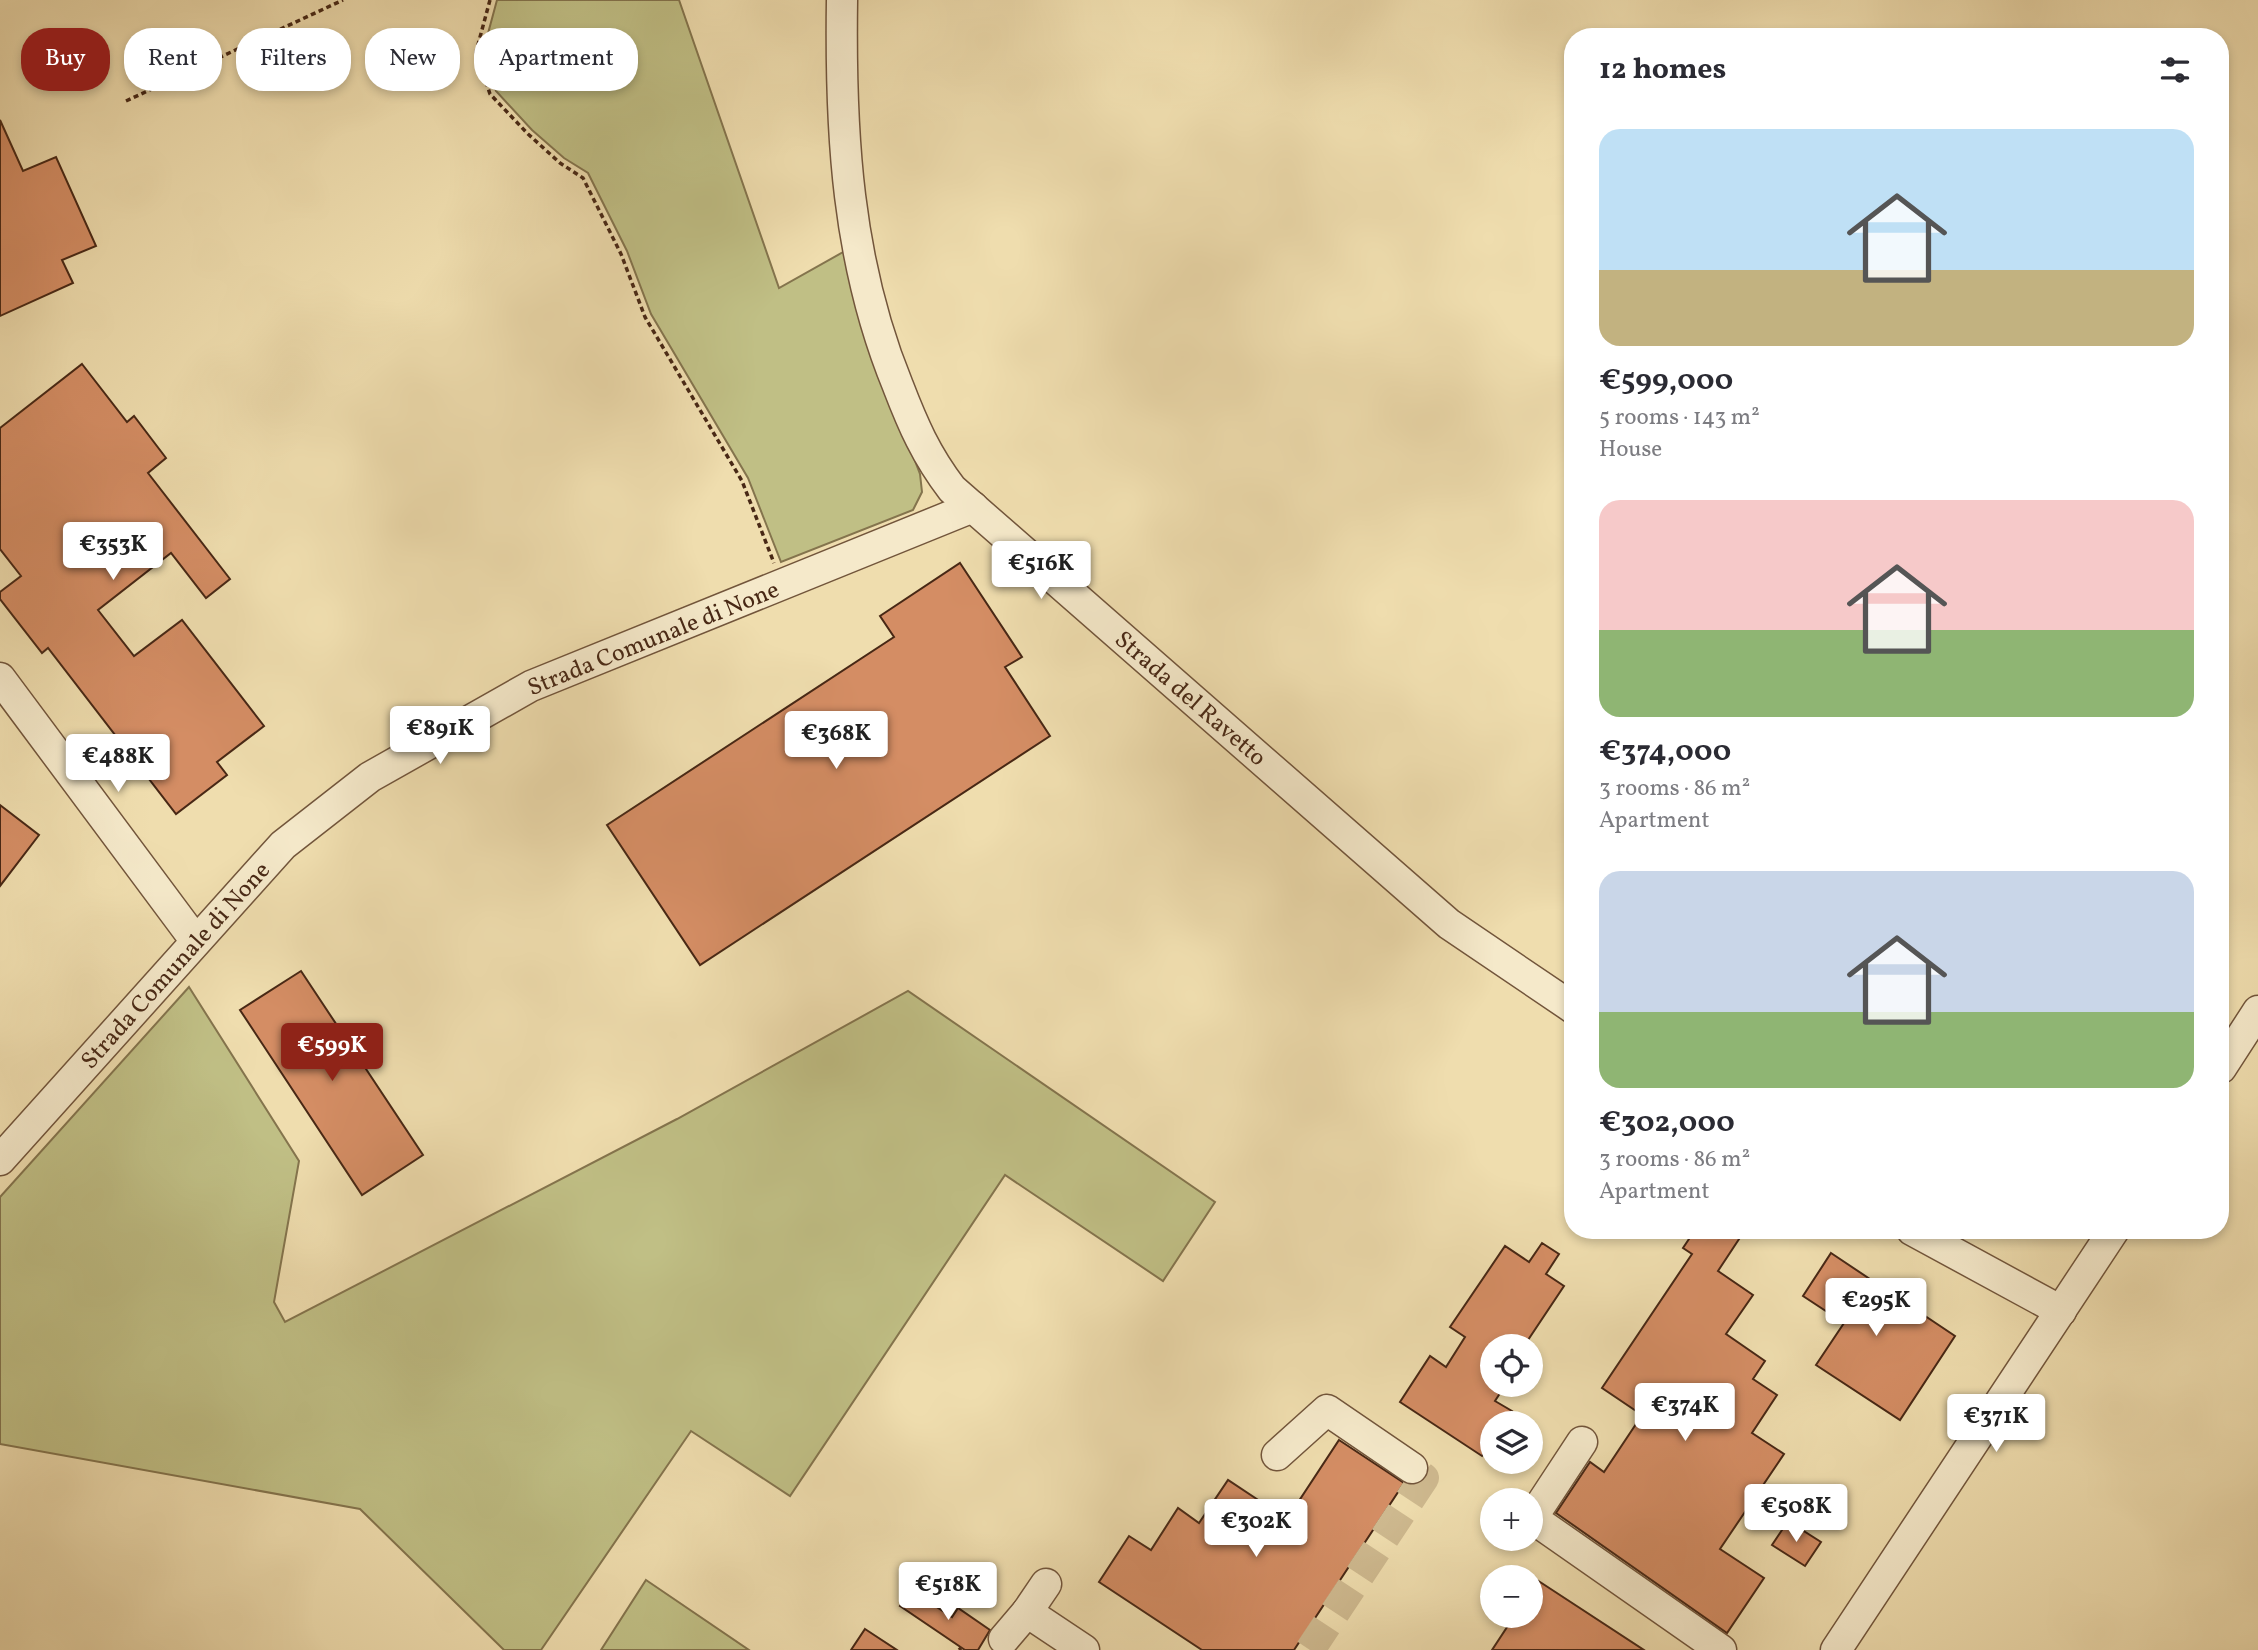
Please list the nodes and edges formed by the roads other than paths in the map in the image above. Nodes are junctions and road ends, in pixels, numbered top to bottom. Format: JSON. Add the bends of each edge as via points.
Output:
{"nodes":[{"id":1,"x":842,"y":0,"type":"edge"},
{"id":2,"x":974,"y":507,"type":"junction"},
{"id":3,"x":0,"y":678,"type":"edge"},
{"id":4,"x":195,"y":940,"type":"junction"},
{"id":5,"x":1564,"y":1002,"type":"edge"},
{"id":6,"x":2258,"y":1011,"type":"edge"},
{"id":7,"x":2229,"y":1056,"type":"edge"},
{"id":8,"x":0,"y":1160,"type":"edge"},
{"id":9,"x":1929,"y":1239,"type":"edge"},
{"id":10,"x":2108,"y":1239,"type":"edge"},
{"id":11,"x":2061,"y":1311,"type":"junction"},
{"id":12,"x":1581,"y":1442,"type":"dead end"},
{"id":13,"x":1277,"y":1455,"type":"dead end"},
{"id":14,"x":1412,"y":1468,"type":"dead end"},
{"id":15,"x":1046,"y":1584,"type":"dead end"},
{"id":16,"x":1027,"y":1612,"type":"junction"},
{"id":17,"x":1004,"y":1639,"type":"dead end"},
{"id":18,"x":1084,"y":1650,"type":"edge"},
{"id":19,"x":1721,"y":1650,"type":"edge"},
{"id":20,"x":1836,"y":1650,"type":"edge"}],
"edges":[{"from":1,"to":2,"type":"street","name":"Strada del Ravetto","via":[[840,93],[845,180],[860,271],[883,351],[922,446],[952,489]]},
{"from":2,"to":4,"type":"street","name":"Strada Comunale di None","via":[[531,686],[370,776],[283,845]]},
{"from":2,"to":5,"type":"street","name":"Strada del Ravetto","via":[[1449,924]]},
{"from":3,"to":4,"type":"street"},
{"from":4,"to":8,"type":"street","name":"Strada Comunale di None"},
{"from":6,"to":7,"type":"street"},
{"from":9,"to":11,"type":"street"},
{"from":10,"to":11,"type":"street"},
{"from":11,"to":20,"type":"street"},
{"from":12,"to":19,"type":"street","via":[[1532,1518]]},
{"from":13,"to":14,"type":"street","via":[[1327,1410]]},
{"from":15,"to":16,"type":"street"},
{"from":16,"to":17,"type":"street"},
{"from":16,"to":18,"type":"street"}]}
